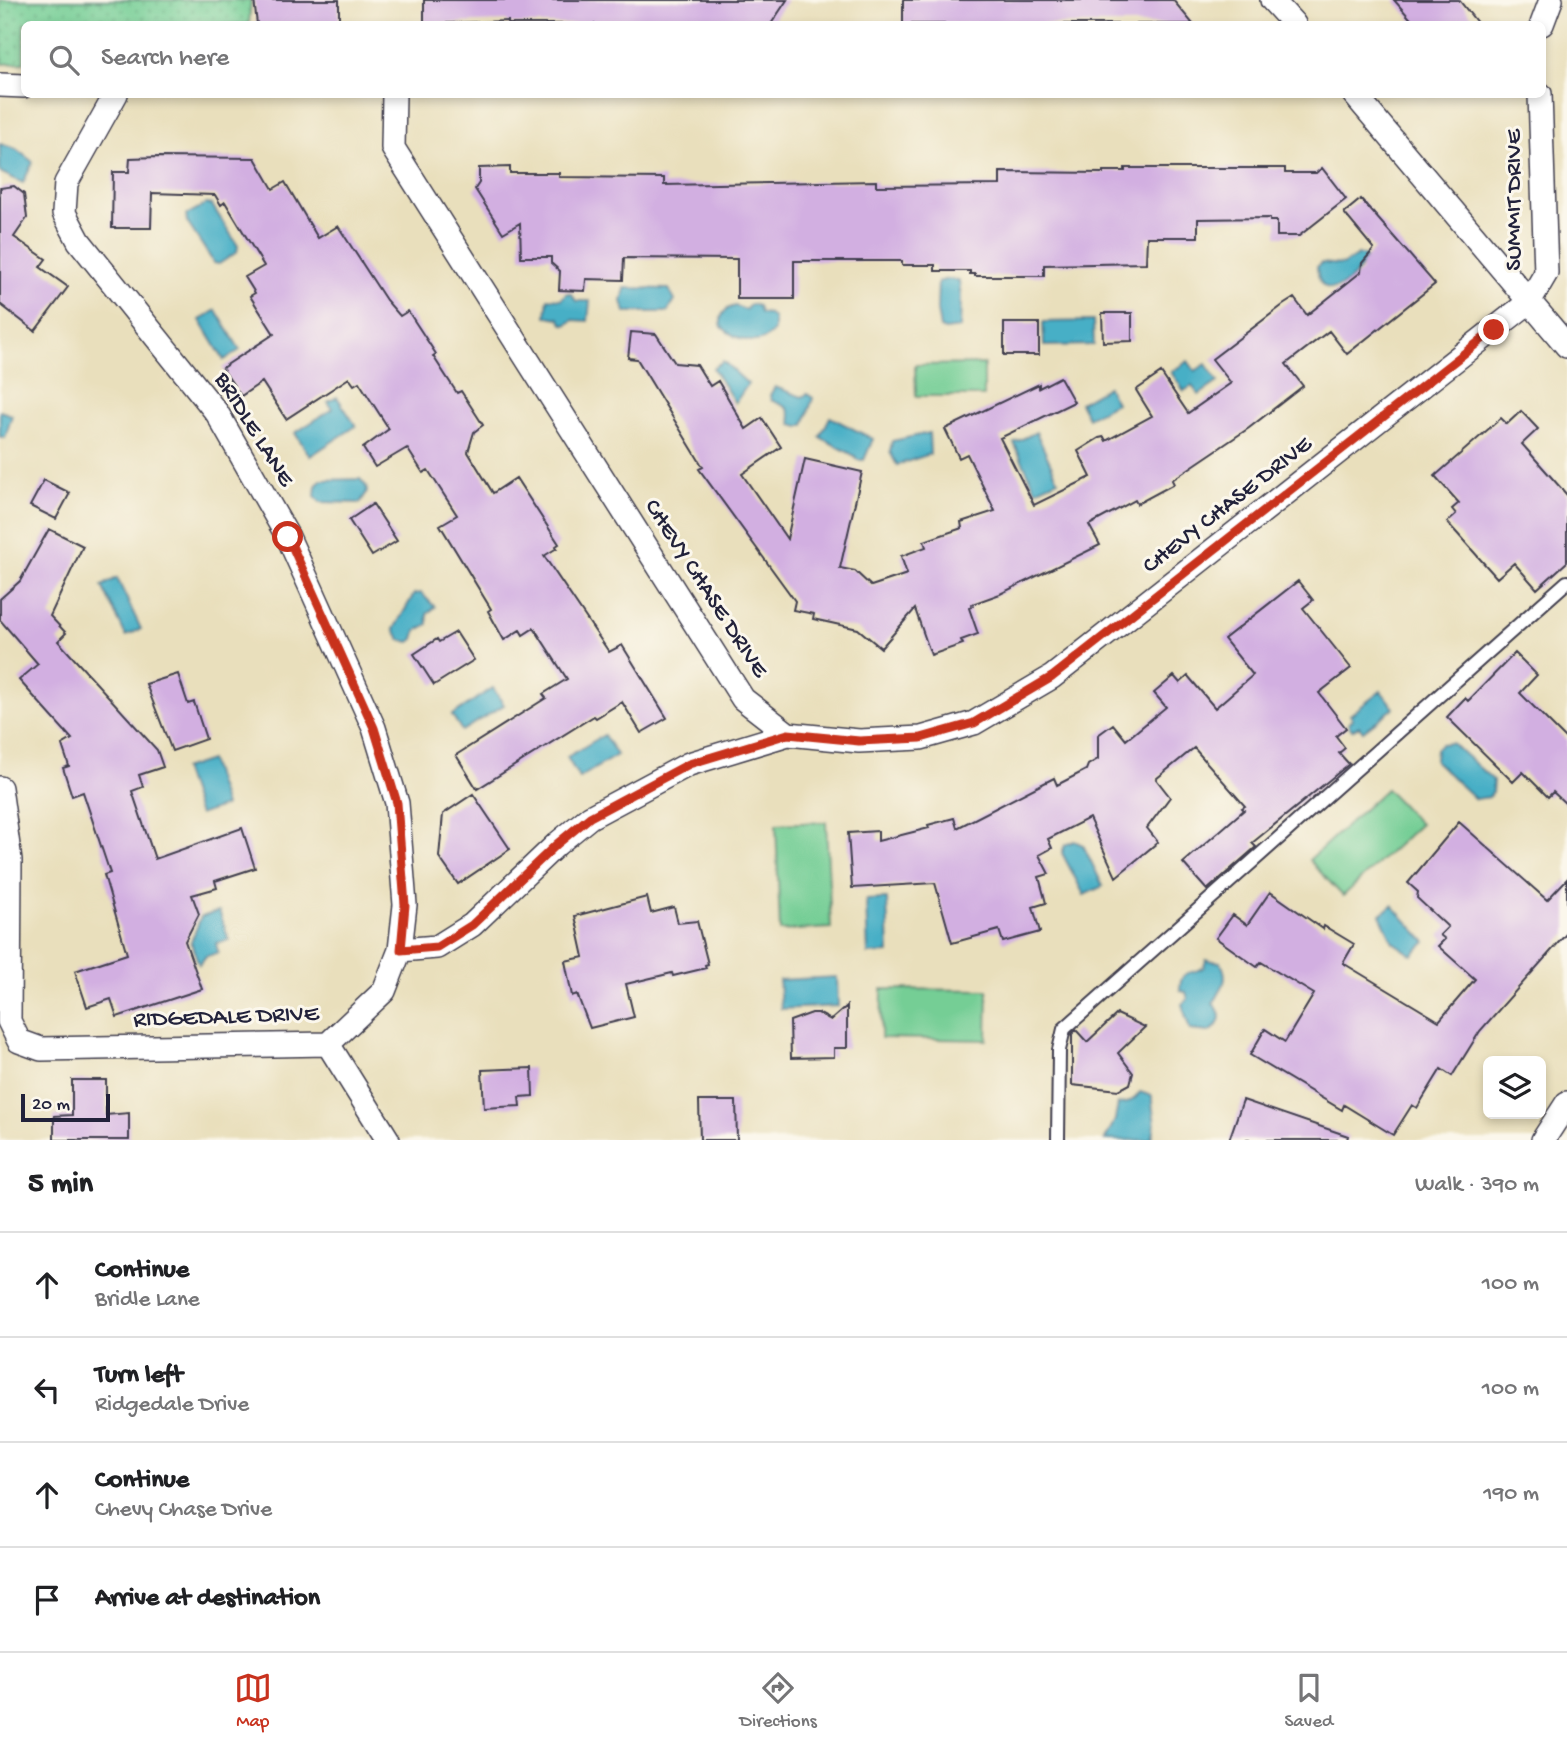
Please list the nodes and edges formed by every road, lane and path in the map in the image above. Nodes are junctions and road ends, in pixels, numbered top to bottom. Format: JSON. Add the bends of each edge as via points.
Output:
{"nodes":[{"id":1,"x":1272,"y":0,"type":"edge"},
{"id":2,"x":1551,"y":0,"type":"edge"},
{"id":3,"x":1291,"y":21,"type":"edge"},
{"id":4,"x":1543,"y":21,"type":"edge"},
{"id":5,"x":0,"y":85,"type":"edge"},
{"id":6,"x":21,"y":86,"type":"edge"},
{"id":7,"x":114,"y":98,"type":"edge"},
{"id":8,"x":394,"y":98,"type":"edge"},
{"id":9,"x":1357,"y":98,"type":"edge"},
{"id":10,"x":1540,"y":98,"type":"edge"},
{"id":11,"x":1529,"y":302,"type":"junction"},
{"id":12,"x":1567,"y":346,"type":"edge"},
{"id":13,"x":1567,"y":582,"type":"edge"},
{"id":14,"x":788,"y":734,"type":"junction"},
{"id":15,"x":0,"y":788,"type":"edge"},
{"id":16,"x":401,"y":950,"type":"junction"},
{"id":17,"x":328,"y":1044,"type":"junction"},
{"id":18,"x":1567,"y":1103,"type":"edge"},
{"id":19,"x":388,"y":1140,"type":"edge"},
{"id":20,"x":1058,"y":1140,"type":"edge"},
{"id":21,"x":1543,"y":1140,"type":"edge"}],
"edges":[{"from":1,"to":3,"type":"street"},
{"from":2,"to":4,"type":"street"},
{"from":5,"to":6,"type":"street"},
{"from":7,"to":16,"type":"street","name":"BRIDLE LANE","via":[[66,183],[64,213],[79,241],[217,413],[288,537],[374,728],[397,803],[405,905]]},
{"from":8,"to":14,"type":"street","name":"CHEVY CHASE DRIVE","via":[[393,148],[743,699]]},
{"from":9,"to":11,"type":"street"},
{"from":10,"to":11,"type":"street","name":"SUMMIT DRIVE","via":[[1546,273]]},
{"from":11,"to":12,"type":"street"},
{"from":11,"to":14,"type":"street","name":"CHEVY CHASE DRIVE","via":[[1052,677],[974,723],[921,738],[859,741]]},
{"from":13,"to":20,"type":"lane","via":[[1064,1029],[1059,1050]]},
{"from":14,"to":16,"type":"street","via":[[689,764],[590,817],[472,925],[437,947]]},
{"from":15,"to":17,"type":"street","name":"RIDGEDALE DRIVE","via":[[10,860],[9,1021],[19,1041],[41,1049]]},
{"from":16,"to":17,"type":"street","name":"RIDGEDALE DRIVE","via":[[384,991]]},
{"from":17,"to":19,"type":"street"},
{"from":18,"to":21,"type":"street"}]}
